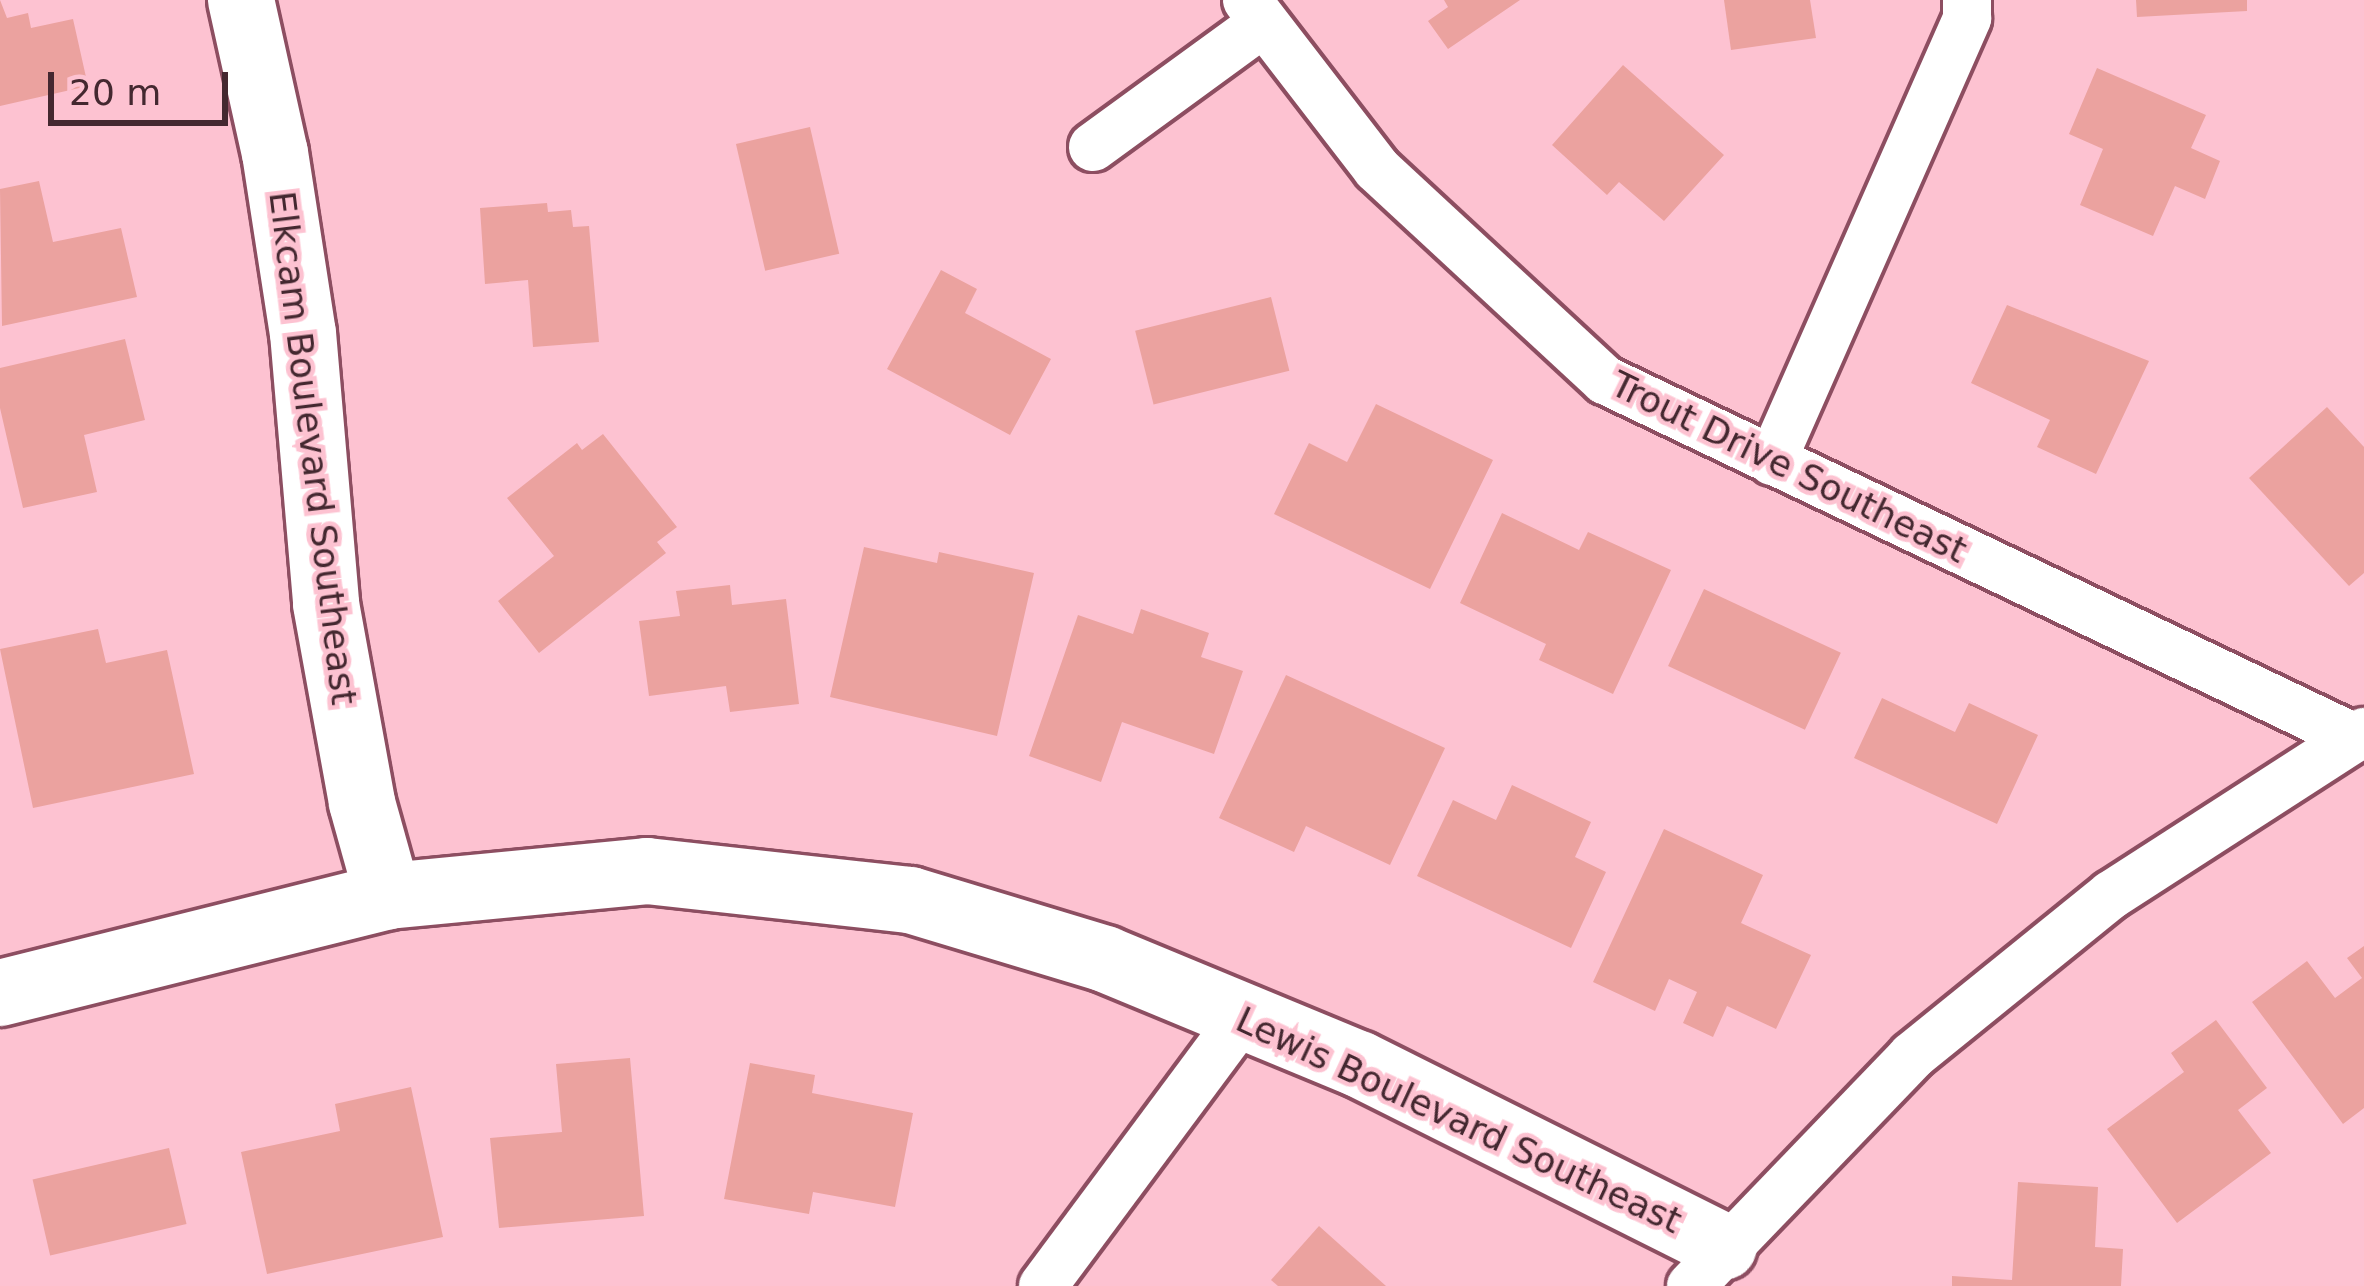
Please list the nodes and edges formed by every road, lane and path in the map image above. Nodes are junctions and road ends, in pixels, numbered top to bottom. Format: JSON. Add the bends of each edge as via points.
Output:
{"nodes":[{"id":1,"x":241,"y":0,"type":"edge"},
{"id":2,"x":1967,"y":0,"type":"edge"},
{"id":3,"x":1254,"y":12,"type":"edge"},
{"id":4,"x":1093,"y":147,"type":"dead end"},
{"id":5,"x":1772,"y":461,"type":"junction"},
{"id":6,"x":2360,"y":735,"type":"edge"},
{"id":7,"x":388,"y":896,"type":"junction"},
{"id":8,"x":0,"y":993,"type":"edge"},
{"id":9,"x":1243,"y":1017,"type":"junction"},
{"id":10,"x":1707,"y":1266,"type":"edge"},
{"id":11,"x":1043,"y":1286,"type":"edge"}],
"edges":[{"from":1,"to":7,"type":"street","name":"Elkcam Boulevard Southeast","via":[[303,333],[326,604],[362,803]]},
{"from":2,"to":5,"type":"street","via":[[1967,18]]},
{"from":3,"to":4,"type":"street","name":"Trout Drive Southeast"},
{"from":3,"to":5,"type":"street","name":"Trout Drive Southeast","via":[[1376,169],[1605,380]]},
{"from":5,"to":6,"type":"street","name":"Trout Drive Southeast"},
{"from":6,"to":10,"type":"street","via":[[2111,895],[1912,1056]]},
{"from":7,"to":8,"type":"street","name":"Lewis Boulevard Southeast"},
{"from":7,"to":9,"type":"street","name":"Lewis Boulevard Southeast","via":[[647,871],[910,900],[1105,959]]},
{"from":9,"to":10,"type":"street","name":"Lewis Boulevard Southeast","via":[[1359,1064]]},
{"from":9,"to":11,"type":"street"}]}
